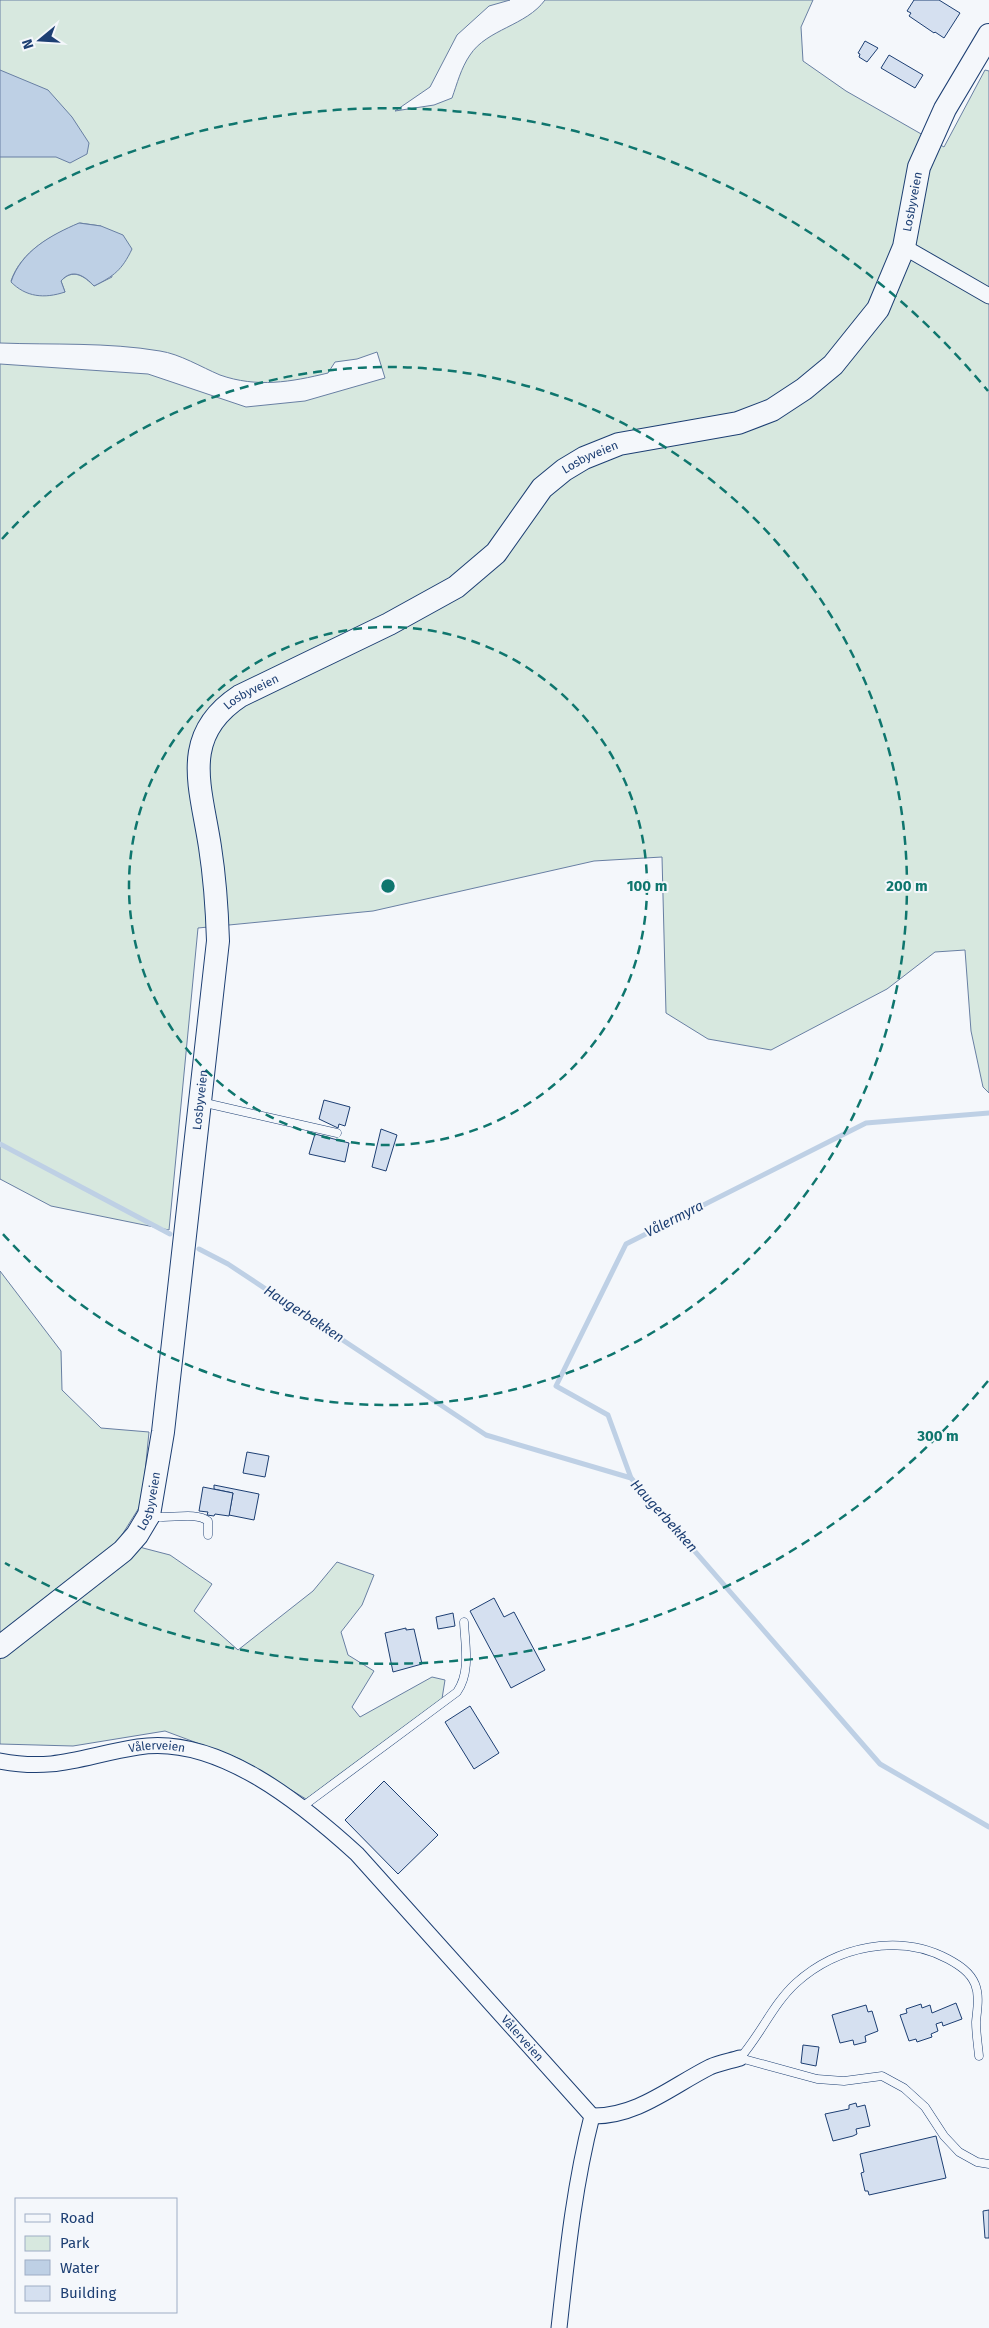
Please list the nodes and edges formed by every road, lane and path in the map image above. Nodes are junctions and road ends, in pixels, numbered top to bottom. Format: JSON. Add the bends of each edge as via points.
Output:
{"nodes":[{"id":1,"x":989,"y":35,"type":"edge"},
{"id":2,"x":983,"y":59,"type":"edge"},
{"id":3,"x":904,"y":247,"type":"junction"},
{"id":4,"x":989,"y":296,"type":"edge"},
{"id":5,"x":201,"y":1102,"type":"junction"},
{"id":6,"x":337,"y":1133,"type":"dead end"},
{"id":7,"x":149,"y":1515,"type":"junction"},
{"id":8,"x":208,"y":1535,"type":"dead end"},
{"id":9,"x":464,"y":1622,"type":"dead end"},
{"id":10,"x":0,"y":1647,"type":"edge"},
{"id":11,"x":0,"y":1761,"type":"edge"},
{"id":12,"x":302,"y":1807,"type":"junction"},
{"id":13,"x":979,"y":2056,"type":"dead end"},
{"id":14,"x":740,"y":2058,"type":"junction"},
{"id":15,"x":592,"y":2116,"type":"junction"},
{"id":16,"x":989,"y":2164,"type":"edge"},
{"id":17,"x":559,"y":2328,"type":"edge"}],
"edges":[{"from":1,"to":2,"type":"main road","name":"Losbyveien"},
{"from":2,"to":3,"type":"main road","name":"Losbyveien","via":[[944,109],[918,168]]},
{"from":3,"to":4,"type":"street"},
{"from":3,"to":5,"type":"main road","name":"Losbyveien","via":[[878,309],[833,365],[804,389],[772,410],[738,423],[619,444],[584,458],[542,488],[496,553],[456,587],[224,707],[208,727],[199,750],[197,781],[217,893],[218,941]]},
{"from":5,"to":6,"type":"lane"},
{"from":5,"to":7,"type":"main road","name":"Losbyveien","via":[[163,1432]]},
{"from":7,"to":8,"type":"lane","via":[[205,1518]]},
{"from":7,"to":10,"type":"main road","name":"Losbyveien","via":[[123,1551]]},
{"from":9,"to":12,"type":"lane","via":[[466,1668],[457,1692]]},
{"from":11,"to":12,"type":"street","name":"Vålerveien","via":[[19,1765],[54,1765],[158,1744],[185,1747],[220,1758]]},
{"from":12,"to":15,"type":"street","name":"Vålerveien","via":[[357,1854]]},
{"from":13,"to":14,"type":"lane","via":[[978,1997],[976,1985],[969,1974],[957,1964],[928,1950],[882,1945],[853,1952],[810,1972],[785,1993]]},
{"from":14,"to":15,"type":"street","via":[[712,2066],[638,2108],[609,2116]]},
{"from":14,"to":16,"type":"lane","via":[[817,2079],[882,2076],[904,2088],[925,2107],[959,2152]]},
{"from":15,"to":17,"type":"street","via":[[572,2210]]}]}
